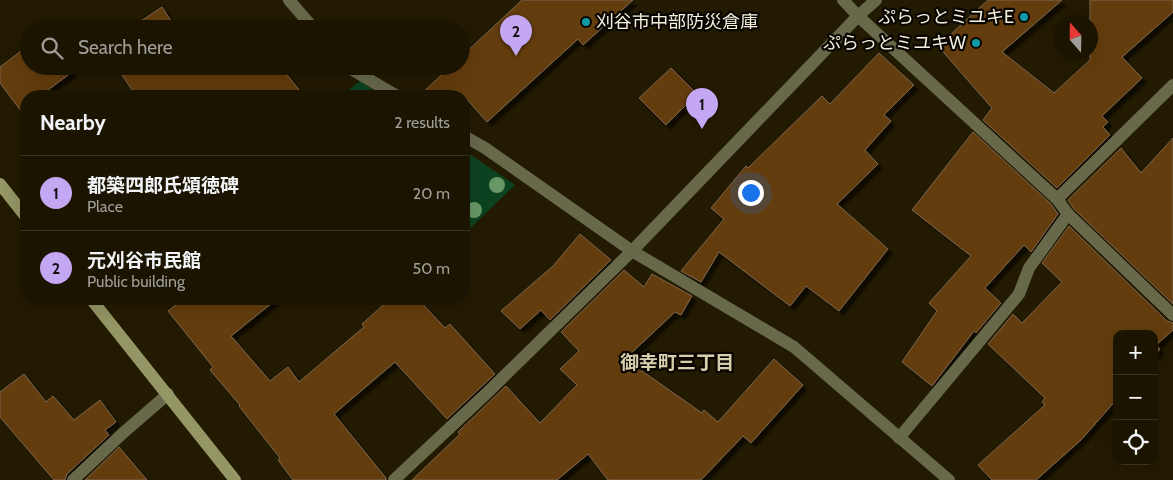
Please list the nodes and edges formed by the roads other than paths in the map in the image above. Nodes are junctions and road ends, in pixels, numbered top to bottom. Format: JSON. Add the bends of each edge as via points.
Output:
{"nodes":[{"id":1,"x":290,"y":0,"type":"edge"},
{"id":2,"x":843,"y":0,"type":"edge"},
{"id":3,"x":876,"y":0,"type":"edge"},
{"id":4,"x":858,"y":16,"type":"junction"},
{"id":5,"x":307,"y":20,"type":"edge"},
{"id":6,"x":361,"y":75,"type":"edge"},
{"id":7,"x":1173,"y":85,"type":"edge"},
{"id":8,"x":387,"y":90,"type":"edge"},
{"id":9,"x":470,"y":140,"type":"edge"},
{"id":10,"x":0,"y":184,"type":"edge"},
{"id":11,"x":1057,"y":199,"type":"junction"},
{"id":12,"x":20,"y":209,"type":"edge"},
{"id":13,"x":1068,"y":214,"type":"junction"},
{"id":14,"x":632,"y":251,"type":"junction"},
{"id":15,"x":97,"y":305,"type":"edge"},
{"id":16,"x":1173,"y":315,"type":"edge"},
{"id":17,"x":168,"y":394,"type":"junction"},
{"id":18,"x":899,"y":438,"type":"junction"},
{"id":19,"x":74,"y":480,"type":"edge"},
{"id":20,"x":235,"y":480,"type":"edge"},
{"id":21,"x":394,"y":480,"type":"edge"},
{"id":22,"x":949,"y":480,"type":"edge"}],
"edges":[{"from":1,"to":5,"type":"street"},
{"from":2,"to":4,"type":"street"},
{"from":3,"to":4,"type":"street"},
{"from":4,"to":11,"type":"street"},
{"from":4,"to":14,"type":"street"},
{"from":6,"to":8,"type":"street"},
{"from":7,"to":11,"type":"street"},
{"from":9,"to":14,"type":"street"},
{"from":10,"to":12,"type":"street"},
{"from":11,"to":13,"type":"street"},
{"from":13,"to":16,"type":"street"},
{"from":13,"to":18,"type":"street","via":[[1029,268],[1019,294]]},
{"from":14,"to":18,"type":"street","via":[[794,346]]},
{"from":14,"to":21,"type":"street"},
{"from":15,"to":17,"type":"street"},
{"from":17,"to":19,"type":"street"},
{"from":17,"to":20,"type":"street"},
{"from":18,"to":22,"type":"street"}]}
